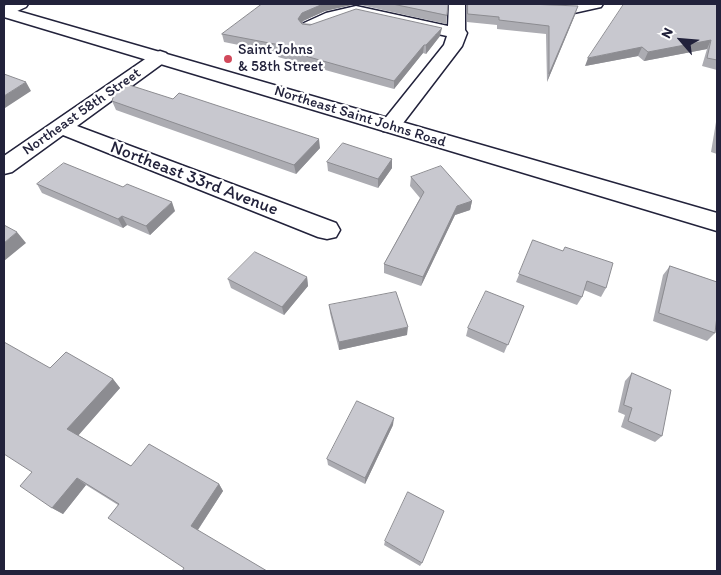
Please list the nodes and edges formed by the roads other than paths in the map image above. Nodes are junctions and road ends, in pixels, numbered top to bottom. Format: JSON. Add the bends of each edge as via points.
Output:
{"nodes":[{"id":1,"x":20,"y":4,"type":"edge"},
{"id":2,"x":457,"y":4,"type":"edge"},
{"id":3,"x":503,"y":4,"type":"edge"},
{"id":4,"x":595,"y":4,"type":"edge"},
{"id":5,"x":4,"y":12,"type":"edge"},
{"id":6,"x":310,"y":27,"type":"edge"},
{"id":7,"x":458,"y":33,"type":"junction"},
{"id":8,"x":160,"y":57,"type":"junction"},
{"id":9,"x":390,"y":126,"type":"junction"},
{"id":10,"x":61,"y":127,"type":"junction"},
{"id":11,"x":4,"y":167,"type":"edge"},
{"id":12,"x":717,"y":222,"type":"edge"},
{"id":13,"x":327,"y":230,"type":"dead end"}],
"edges":[{"from":1,"to":5,"type":"street"},
{"from":2,"to":7,"type":"street"},
{"from":3,"to":4,"type":"street","via":[[574,8]]},
{"from":5,"to":8,"type":"street","name":"Northeast Saint Johns Road"},
{"from":6,"to":7,"type":"street","via":[[343,12],[356,11]]},
{"from":7,"to":9,"type":"street","via":[[454,46]]},
{"from":8,"to":9,"type":"street","name":"Northeast Saint Johns Road"},
{"from":8,"to":10,"type":"street","name":"Northeast 58th Street"},
{"from":9,"to":12,"type":"street","name":"Northeast Saint Johns Road"},
{"from":10,"to":11,"type":"street","name":"Northeast 58th Street"},
{"from":10,"to":13,"type":"street","name":"Northeast 33rd Avenue"}]}
